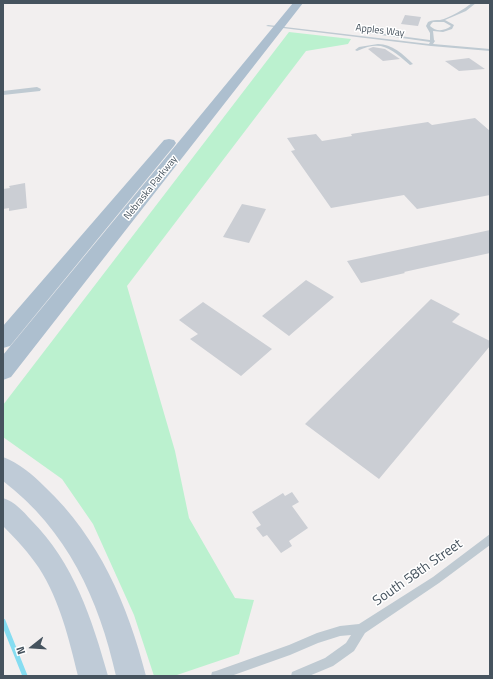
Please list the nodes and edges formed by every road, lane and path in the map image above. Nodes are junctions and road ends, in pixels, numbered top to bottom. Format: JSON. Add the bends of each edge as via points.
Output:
{"nodes":[{"id":1,"x":287,"y":3,"type":"edge"},
{"id":2,"x":298,"y":3,"type":"edge"},
{"id":3,"x":474,"y":3,"type":"edge"},
{"id":4,"x":441,"y":21,"type":"junction"},
{"id":5,"x":275,"y":25,"type":"junction"},
{"id":6,"x":431,"y":29,"type":"junction"},
{"id":7,"x":441,"y":31,"type":"junction"},
{"id":8,"x":432,"y":41,"type":"junction"},
{"id":9,"x":357,"y":50,"type":"dead end"},
{"id":10,"x":490,"y":50,"type":"edge"},
{"id":11,"x":411,"y":64,"type":"dead end"},
{"id":12,"x":37,"y":89,"type":"dead end"},
{"id":13,"x":3,"y":93,"type":"edge"},
{"id":14,"x":3,"y":340,"type":"edge"},
{"id":15,"x":3,"y":372,"type":"edge"},
{"id":16,"x":3,"y":467,"type":"edge"},
{"id":17,"x":3,"y":509,"type":"edge"},
{"id":18,"x":490,"y":539,"type":"edge"},
{"id":19,"x":361,"y":629,"type":"junction"},
{"id":20,"x":93,"y":676,"type":"edge"},
{"id":21,"x":131,"y":676,"type":"edge"},
{"id":22,"x":216,"y":676,"type":"edge"},
{"id":23,"x":296,"y":676,"type":"edge"}],
"edges":[{"from":1,"to":5,"type":"main road","name":"Nebraska Parkway"},
{"from":2,"to":5,"type":"main road","name":"Nebraska Parkway"},
{"from":3,"to":4,"type":"lane"},
{"from":4,"to":6,"type":"lane","via":[[429,23]]},
{"from":4,"to":7,"type":"lane","via":[[453,26],[449,30]]},
{"from":5,"to":8,"type":"lane","name":"Apples Way"},
{"from":5,"to":14,"type":"main road","name":"Nebraska Parkway"},
{"from":5,"to":15,"type":"main road","name":"Nebraska Parkway"},
{"from":6,"to":7,"type":"lane"},
{"from":6,"to":8,"type":"lane"},
{"from":7,"to":8,"type":"lane"},
{"from":8,"to":10,"type":"lane","name":"Apples Way"},
{"from":9,"to":11,"type":"lane","via":[[388,45]]},
{"from":12,"to":13,"type":"street"},
{"from":16,"to":21,"type":"main road","via":[[47,504],[80,548],[105,594]]},
{"from":17,"to":20,"type":"main road","via":[[47,558],[58,577],[76,617]]},
{"from":18,"to":19,"type":"lane","name":"South 58th Street","via":[[436,580]]},
{"from":19,"to":22,"type":"lane","via":[[340,630]]},
{"from":19,"to":23,"type":"lane","name":"South 58th Street","via":[[350,648],[329,662]]}]}
